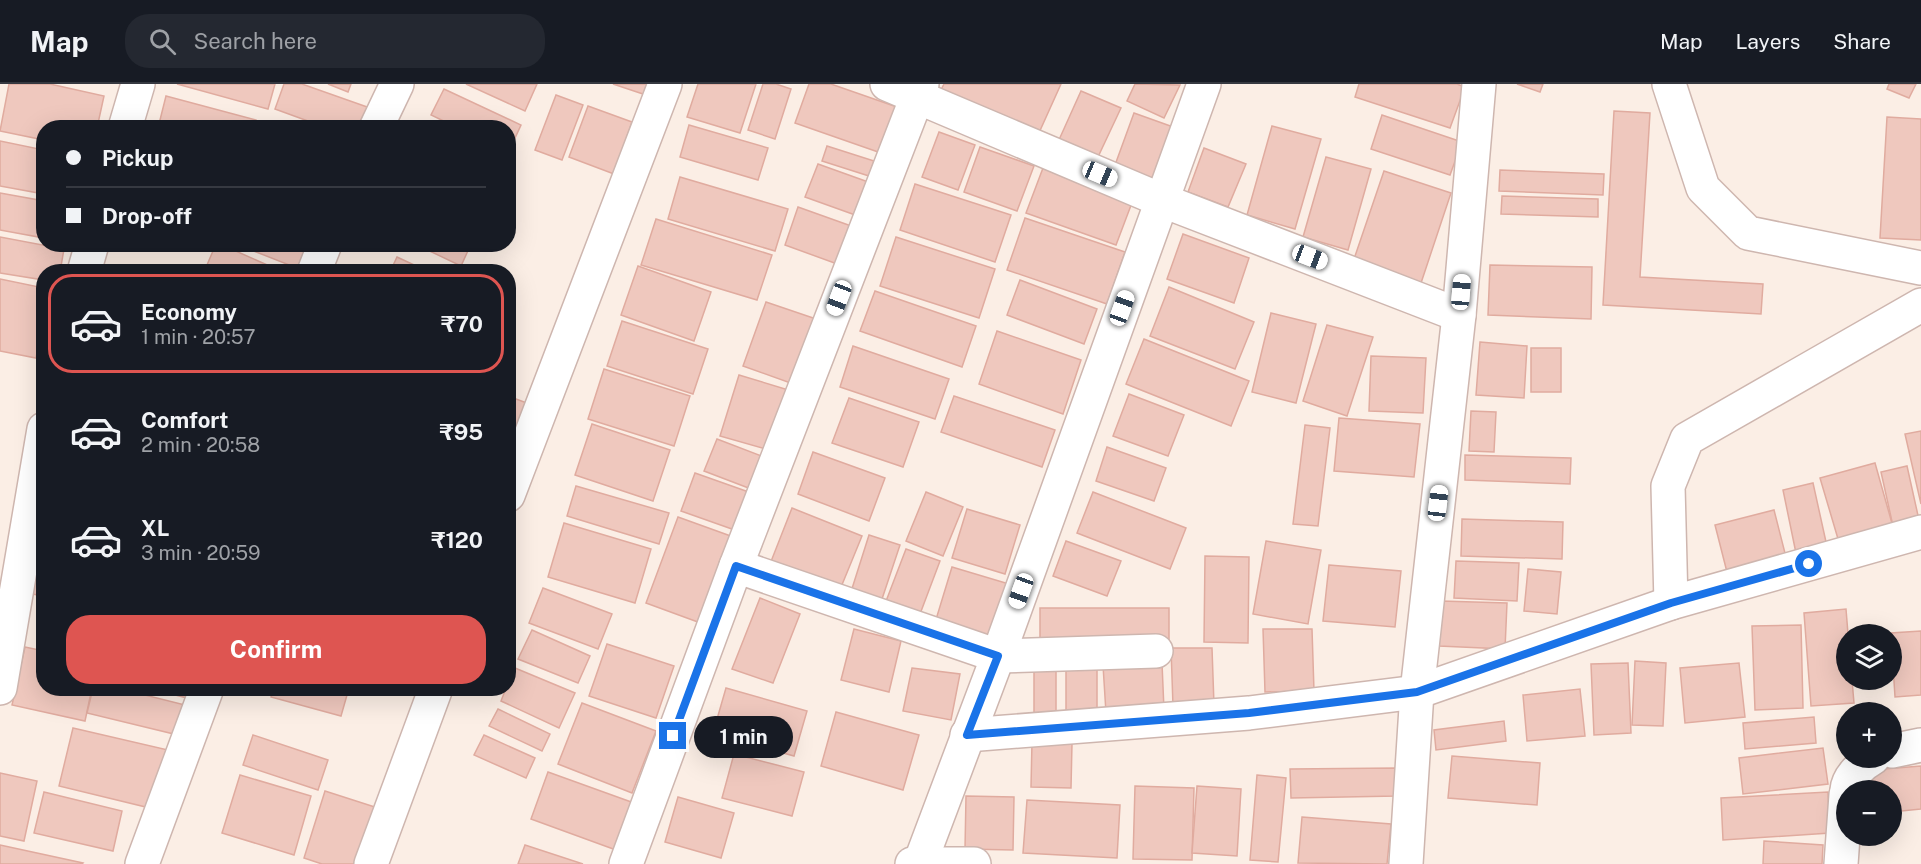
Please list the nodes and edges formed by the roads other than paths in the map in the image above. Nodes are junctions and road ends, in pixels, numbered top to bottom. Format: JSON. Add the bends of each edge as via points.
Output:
{"nodes":[{"id":1,"x":138,"y":84,"type":"edge"},
{"id":2,"x":397,"y":84,"type":"edge"},
{"id":3,"x":665,"y":84,"type":"edge"},
{"id":4,"x":1204,"y":84,"type":"edge"},
{"id":5,"x":1479,"y":84,"type":"edge"},
{"id":6,"x":1669,"y":84,"type":"edge"},
{"id":7,"x":909,"y":88,"type":"edge"},
{"id":8,"x":127,"y":120,"type":"edge"},
{"id":9,"x":380,"y":120,"type":"edge"},
{"id":10,"x":1161,"y":200,"type":"junction"},
{"id":11,"x":1921,"y":268,"type":"edge"},
{"id":12,"x":1921,"y":305,"type":"edge"},
{"id":13,"x":1459,"y":315,"type":"junction"},
{"id":14,"x":516,"y":475,"type":"edge"},
{"id":15,"x":36,"y":476,"type":"edge"},
{"id":16,"x":1921,"y":532,"type":"edge"},
{"id":17,"x":736,"y":566,"type":"junction"},
{"id":18,"x":1671,"y":603,"type":"junction"},
{"id":19,"x":1156,"y":651,"type":"dead end"},
{"id":20,"x":998,"y":656,"type":"junction"},
{"id":21,"x":0,"y":688,"type":"edge"},
{"id":22,"x":1417,"y":692,"type":"junction"},
{"id":23,"x":204,"y":696,"type":"edge"},
{"id":24,"x":433,"y":696,"type":"edge"},
{"id":25,"x":967,"y":735,"type":"junction"},
{"id":26,"x":1921,"y":745,"type":"edge"},
{"id":27,"x":1902,"y":749,"type":"edge"},
{"id":28,"x":1842,"y":846,"type":"edge"},
{"id":29,"x":916,"y":863,"type":"edge"},
{"id":30,"x":142,"y":864,"type":"edge"},
{"id":31,"x":371,"y":864,"type":"edge"},
{"id":32,"x":626,"y":864,"type":"edge"},
{"id":33,"x":974,"y":864,"type":"edge"},
{"id":34,"x":1406,"y":864,"type":"edge"},
{"id":35,"x":1841,"y":864,"type":"edge"}],
"edges":[{"from":1,"to":8,"type":"street"},
{"from":2,"to":9,"type":"street"},
{"from":3,"to":14,"type":"street"},
{"from":4,"to":10,"type":"street"},
{"from":5,"to":13,"type":"street"},
{"from":6,"to":11,"type":"street","via":[[1703,188],[1748,233]]},
{"from":7,"to":10,"type":"street"},
{"from":7,"to":17,"type":"street"},
{"from":10,"to":13,"type":"street"},
{"from":10,"to":20,"type":"street"},
{"from":12,"to":18,"type":"street","via":[[1687,439],[1668,486]]},
{"from":13,"to":22,"type":"street"},
{"from":15,"to":21,"type":"street"},
{"from":16,"to":18,"type":"street"},
{"from":17,"to":20,"type":"street"},
{"from":17,"to":32,"type":"street"},
{"from":18,"to":22,"type":"street"},
{"from":19,"to":20,"type":"street"},
{"from":20,"to":25,"type":"street"},
{"from":22,"to":25,"type":"street","via":[[1249,713]]},
{"from":22,"to":34,"type":"street"},
{"from":23,"to":30,"type":"street"},
{"from":24,"to":31,"type":"street"},
{"from":25,"to":29,"type":"street"},
{"from":26,"to":27,"type":"street"},
{"from":28,"to":35,"type":"street"},
{"from":29,"to":33,"type":"street"}]}
